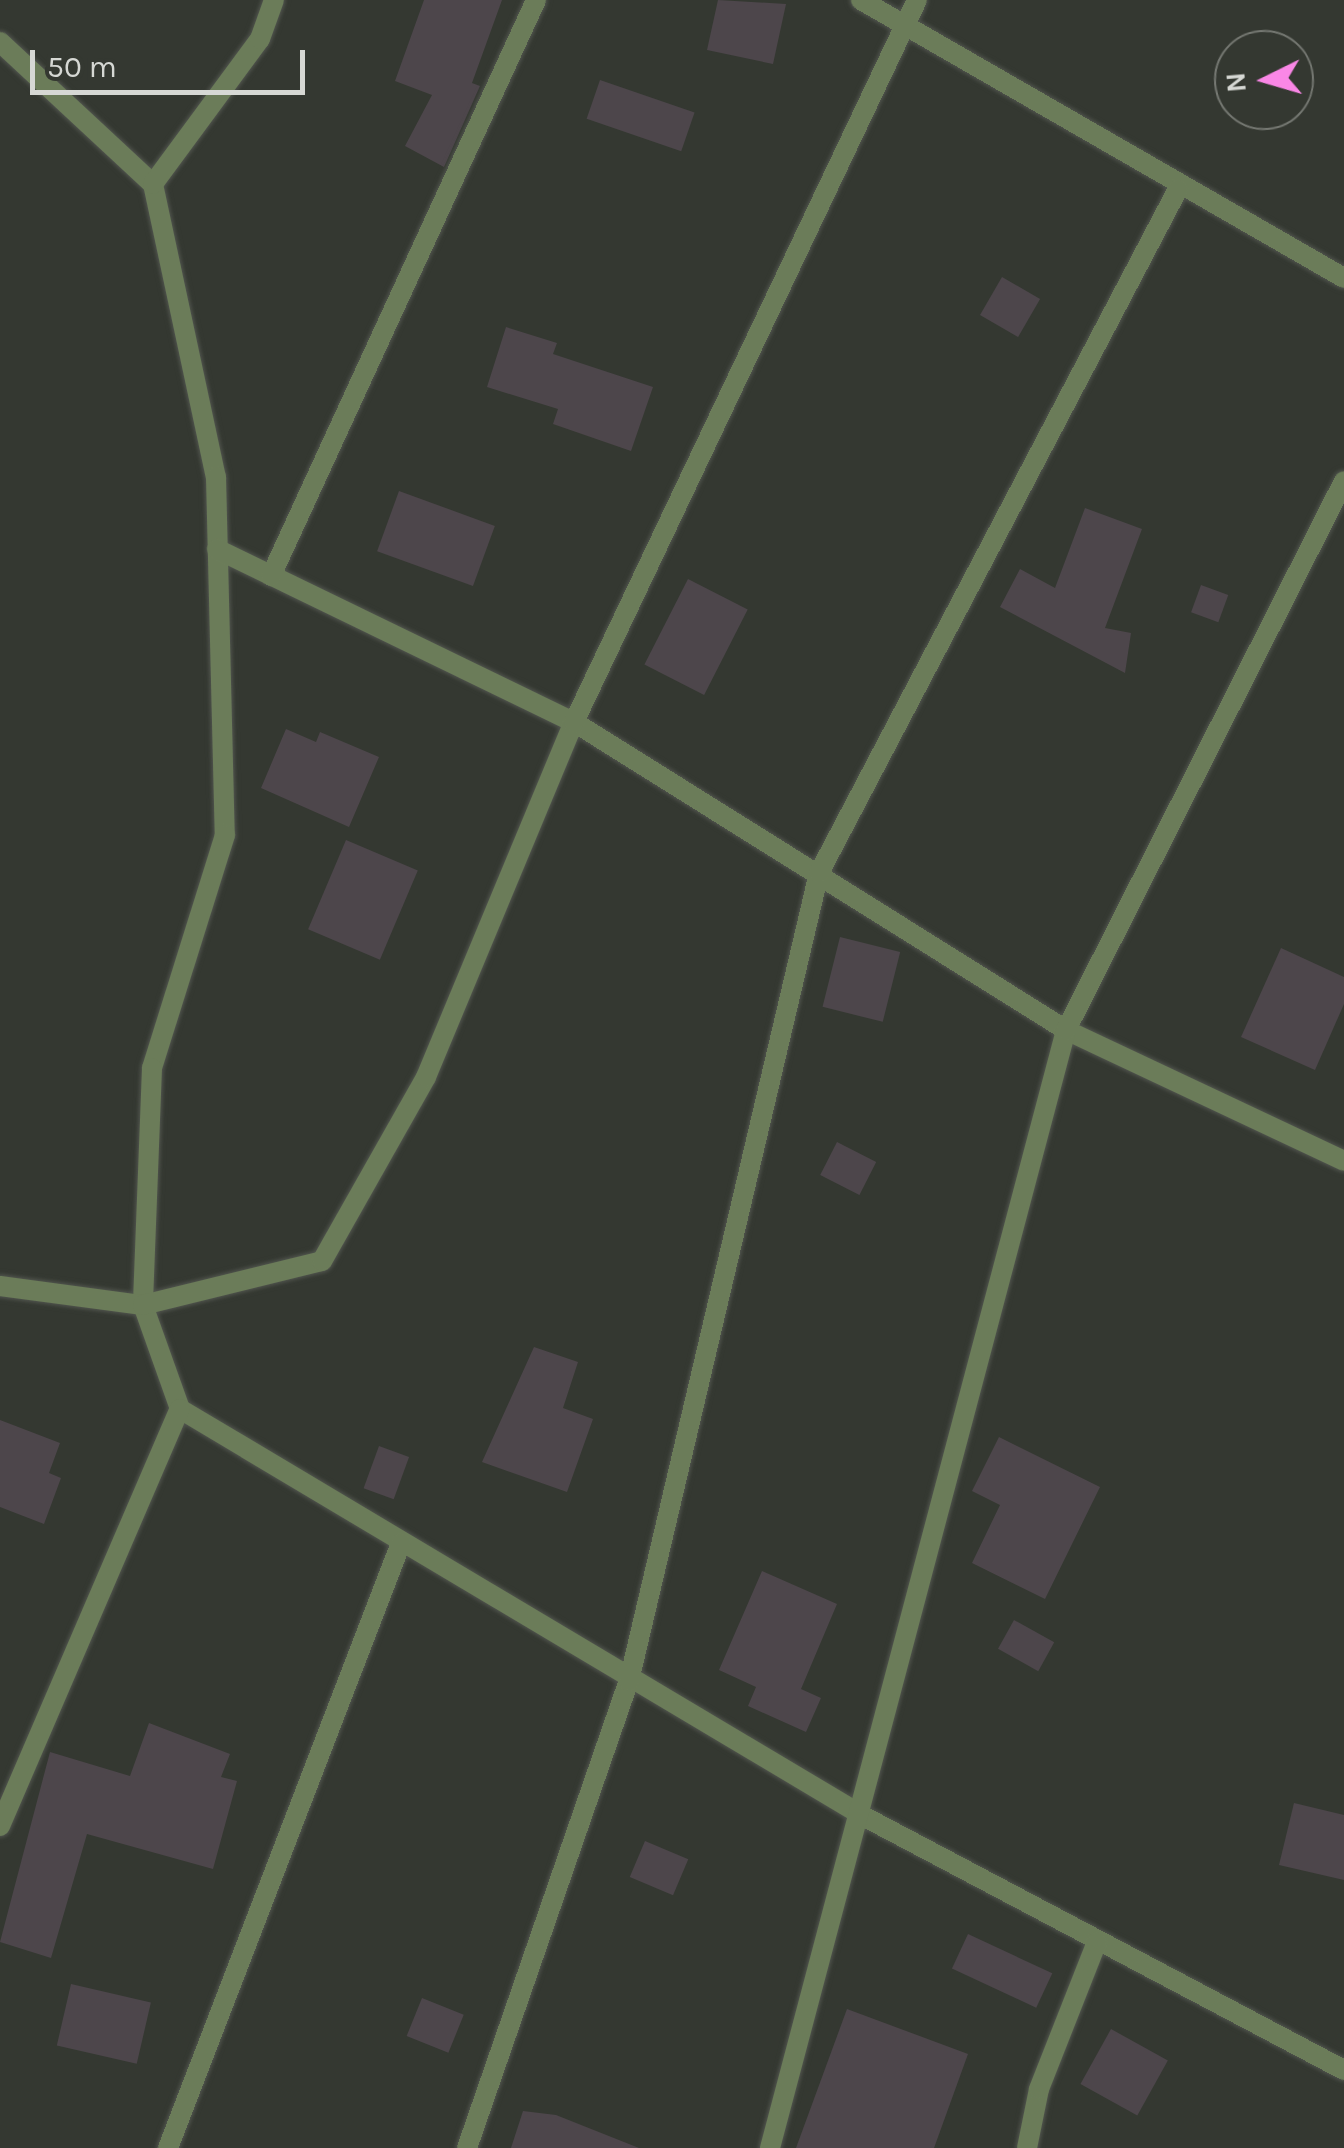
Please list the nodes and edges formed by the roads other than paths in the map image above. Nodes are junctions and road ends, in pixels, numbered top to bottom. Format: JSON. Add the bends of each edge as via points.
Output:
{"nodes":[{"id":1,"x":274,"y":0,"type":"edge"},
{"id":2,"x":536,"y":0,"type":"edge"},
{"id":3,"x":860,"y":0,"type":"edge"},
{"id":4,"x":917,"y":0,"type":"edge"},
{"id":5,"x":906,"y":28,"type":"junction"},
{"id":6,"x":0,"y":42,"type":"edge"},
{"id":7,"x":153,"y":184,"type":"junction"},
{"id":8,"x":1178,"y":189,"type":"junction"},
{"id":9,"x":1344,"y":278,"type":"edge"},
{"id":10,"x":1344,"y":481,"type":"edge"},
{"id":11,"x":217,"y":550,"type":"junction"},
{"id":12,"x":272,"y":576,"type":"junction"},
{"id":13,"x":574,"y":722,"type":"junction"},
{"id":14,"x":820,"y":873,"type":"junction"},
{"id":15,"x":1066,"y":1030,"type":"junction"},
{"id":16,"x":1344,"y":1161,"type":"edge"},
{"id":17,"x":0,"y":1286,"type":"edge"},
{"id":18,"x":142,"y":1305,"type":"junction"},
{"id":19,"x":180,"y":1409,"type":"junction"},
{"id":20,"x":401,"y":1543,"type":"junction"},
{"id":21,"x":629,"y":1681,"type":"junction"},
{"id":22,"x":864,"y":1816,"type":"junction"},
{"id":23,"x":0,"y":1826,"type":"edge"},
{"id":24,"x":1097,"y":1942,"type":"junction"},
{"id":25,"x":1344,"y":2070,"type":"edge"},
{"id":26,"x":168,"y":2148,"type":"edge"},
{"id":27,"x":468,"y":2148,"type":"edge"},
{"id":28,"x":770,"y":2148,"type":"edge"},
{"id":29,"x":1027,"y":2148,"type":"edge"}],
"edges":[{"from":1,"to":7,"type":"street","via":[[260,39]]},
{"from":2,"to":12,"type":"street"},
{"from":3,"to":5,"type":"street"},
{"from":4,"to":5,"type":"street"},
{"from":5,"to":8,"type":"street"},
{"from":5,"to":13,"type":"street"},
{"from":6,"to":7,"type":"street"},
{"from":7,"to":11,"type":"street","via":[[216,477]]},
{"from":8,"to":9,"type":"street"},
{"from":8,"to":14,"type":"street"},
{"from":10,"to":15,"type":"street"},
{"from":11,"to":12,"type":"street"},
{"from":11,"to":18,"type":"street","via":[[224,834],[152,1068]]},
{"from":12,"to":13,"type":"street"},
{"from":13,"to":14,"type":"street"},
{"from":13,"to":18,"type":"street","via":[[426,1077],[322,1260]]},
{"from":14,"to":15,"type":"street"},
{"from":14,"to":21,"type":"street"},
{"from":15,"to":16,"type":"street"},
{"from":15,"to":22,"type":"street"},
{"from":17,"to":18,"type":"street"},
{"from":18,"to":19,"type":"street"},
{"from":19,"to":20,"type":"street"},
{"from":19,"to":23,"type":"street"},
{"from":20,"to":21,"type":"street"},
{"from":20,"to":26,"type":"street"},
{"from":21,"to":22,"type":"street"},
{"from":21,"to":27,"type":"street"},
{"from":22,"to":24,"type":"street"},
{"from":22,"to":28,"type":"street"},
{"from":24,"to":25,"type":"street"},
{"from":24,"to":29,"type":"street","via":[[1039,2089]]}]}
